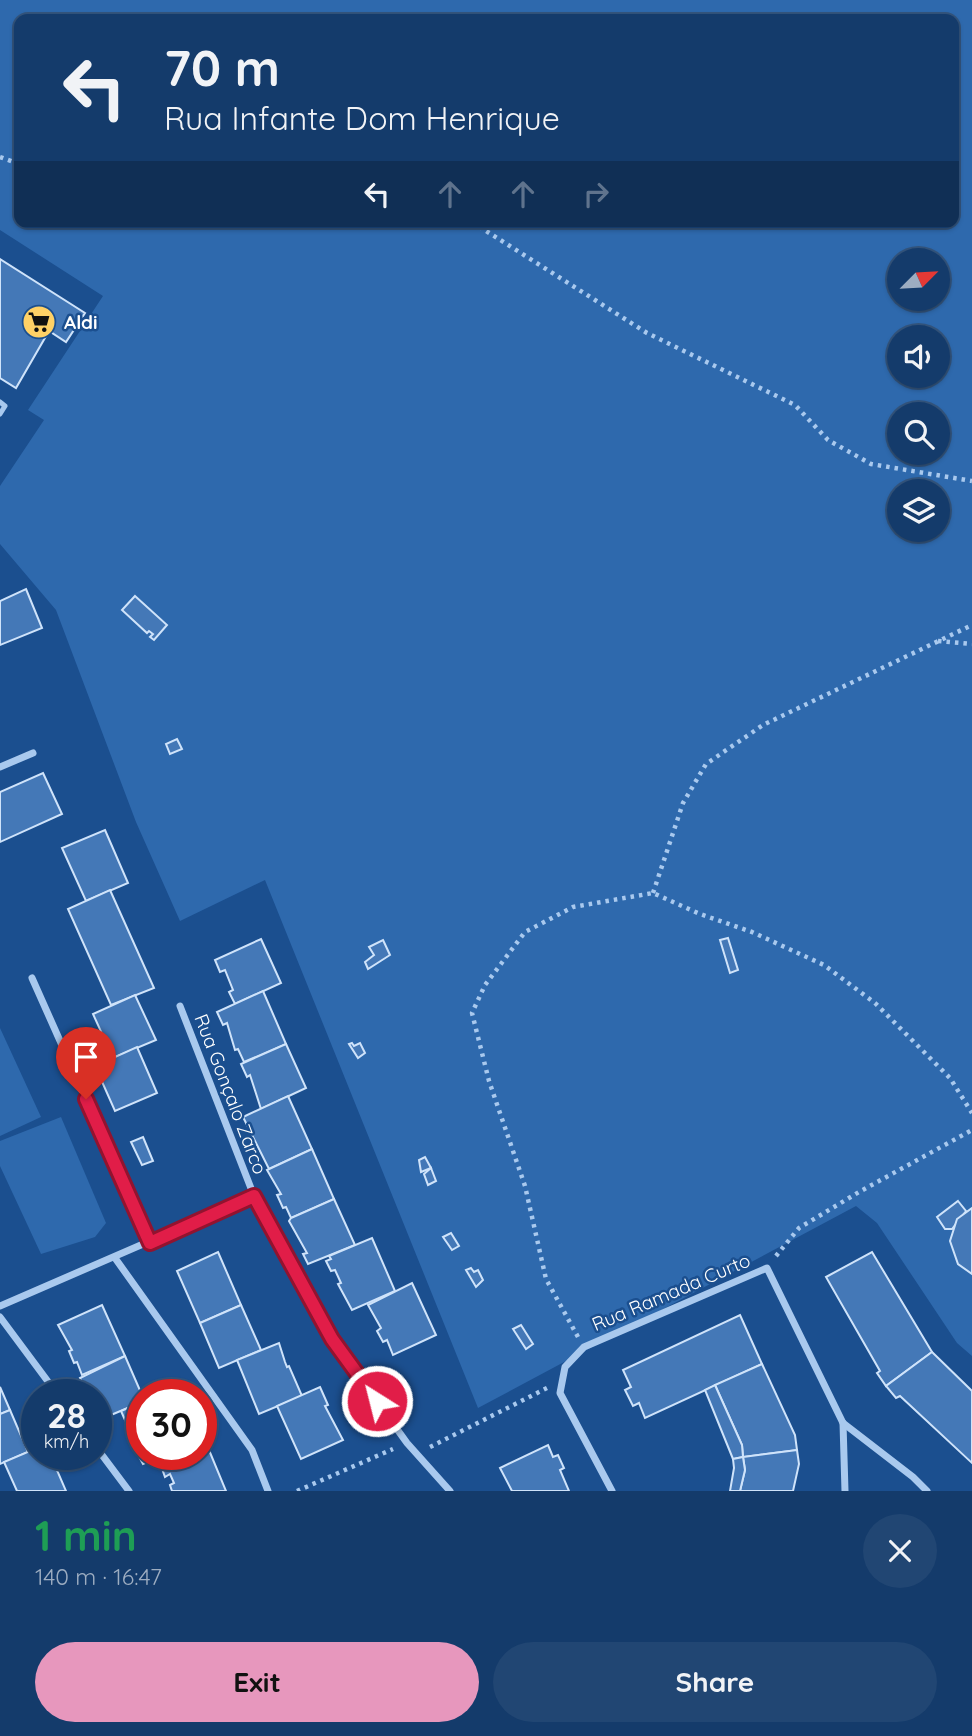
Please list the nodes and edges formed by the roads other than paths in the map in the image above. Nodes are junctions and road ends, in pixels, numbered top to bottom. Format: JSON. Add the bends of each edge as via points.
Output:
{"nodes":[{"id":1,"x":0,"y":402,"type":"edge"},
{"id":2,"x":0,"y":414,"type":"edge"},
{"id":3,"x":33,"y":753,"type":"dead end"},
{"id":4,"x":0,"y":767,"type":"edge"},
{"id":5,"x":32,"y":978,"type":"dead end"},
{"id":6,"x":180,"y":1006,"type":"dead end"},
{"id":7,"x":254,"y":1196,"type":"junction"},
{"id":8,"x":150,"y":1243,"type":"junction"},
{"id":9,"x":115,"y":1258,"type":"junction"},
{"id":10,"x":0,"y":1306,"type":"edge"},
{"id":11,"x":0,"y":1317,"type":"edge"},
{"id":12,"x":46,"y":1379,"type":"edge"},
{"id":13,"x":843,"y":1423,"type":"junction"},
{"id":14,"x":112,"y":1468,"type":"edge"},
{"id":15,"x":129,"y":1491,"type":"edge"},
{"id":16,"x":268,"y":1491,"type":"edge"},
{"id":17,"x":450,"y":1491,"type":"edge"},
{"id":18,"x":612,"y":1491,"type":"edge"},
{"id":19,"x":845,"y":1491,"type":"edge"},
{"id":20,"x":927,"y":1491,"type":"edge"}],
"edges":[{"from":1,"to":2,"type":"lane","via":[[5,406]]},
{"from":3,"to":4,"type":"street"},
{"from":5,"to":8,"type":"street"},
{"from":6,"to":7,"type":"street","name":"Rua Gonçalo Zarco"},
{"from":7,"to":8,"type":"street"},
{"from":7,"to":17,"type":"street","name":"Rua Gonçalo Zarco","via":[[332,1339],[407,1443]]},
{"from":8,"to":9,"type":"street"},
{"from":9,"to":10,"type":"street"},
{"from":9,"to":16,"type":"street","via":[[251,1450]]},
{"from":11,"to":12,"type":"street"},
{"from":13,"to":18,"type":"street","name":"Rua Ramada Curto","via":[[766,1268],[584,1347],[565,1367],[560,1392]]},
{"from":13,"to":19,"type":"street","name":"Rua Ramada Curto"},
{"from":13,"to":20,"type":"street","name":"Rua Ramada Curto"},
{"from":14,"to":15,"type":"street"}]}
